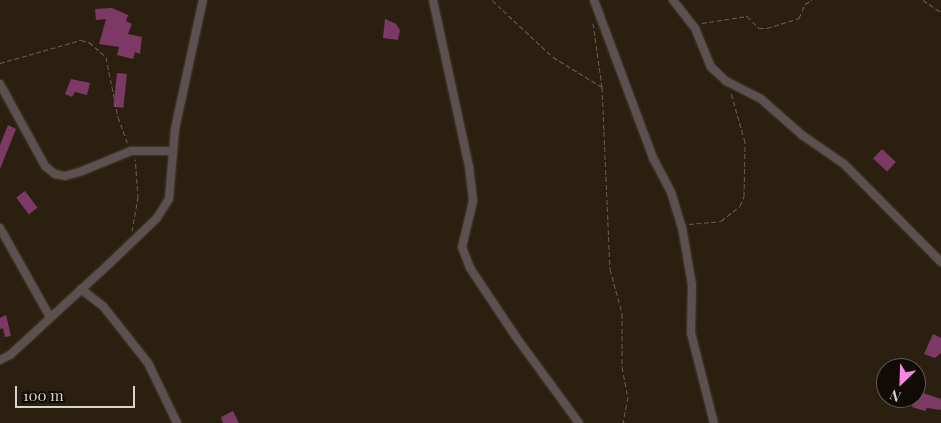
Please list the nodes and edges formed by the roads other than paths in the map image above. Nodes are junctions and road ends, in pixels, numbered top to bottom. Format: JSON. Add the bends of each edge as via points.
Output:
{"nodes":[{"id":1,"x":203,"y":0,"type":"edge"},
{"id":2,"x":433,"y":0,"type":"edge"},
{"id":3,"x":594,"y":0,"type":"edge"},
{"id":4,"x":673,"y":0,"type":"edge"},
{"id":5,"x":0,"y":84,"type":"edge"},
{"id":6,"x":172,"y":151,"type":"junction"},
{"id":7,"x":0,"y":228,"type":"edge"},
{"id":8,"x":941,"y":262,"type":"edge"},
{"id":9,"x":81,"y":288,"type":"junction"},
{"id":10,"x":50,"y":317,"type":"junction"},
{"id":11,"x":0,"y":360,"type":"edge"},
{"id":12,"x":176,"y":423,"type":"edge"},
{"id":13,"x":579,"y":423,"type":"edge"},
{"id":14,"x":714,"y":423,"type":"edge"}],
"edges":[{"from":1,"to":6,"type":"street"},
{"from":2,"to":13,"type":"street","via":[[469,167],[473,201],[462,247],[470,268]]},
{"from":3,"to":14,"type":"street","via":[[682,227],[692,285],[691,333]]},
{"from":4,"to":8,"type":"street","via":[[695,28],[711,67],[726,81],[762,98],[802,135],[844,164]]},
{"from":5,"to":6,"type":"street","via":[[45,166],[55,174],[65,176],[82,171],[131,151]]},
{"from":6,"to":9,"type":"street","via":[[169,199],[157,218]]},
{"from":7,"to":10,"type":"street"},
{"from":9,"to":10,"type":"street"},
{"from":9,"to":12,"type":"street","via":[[103,306],[148,363]]},
{"from":10,"to":11,"type":"street","via":[[10,356]]}]}
